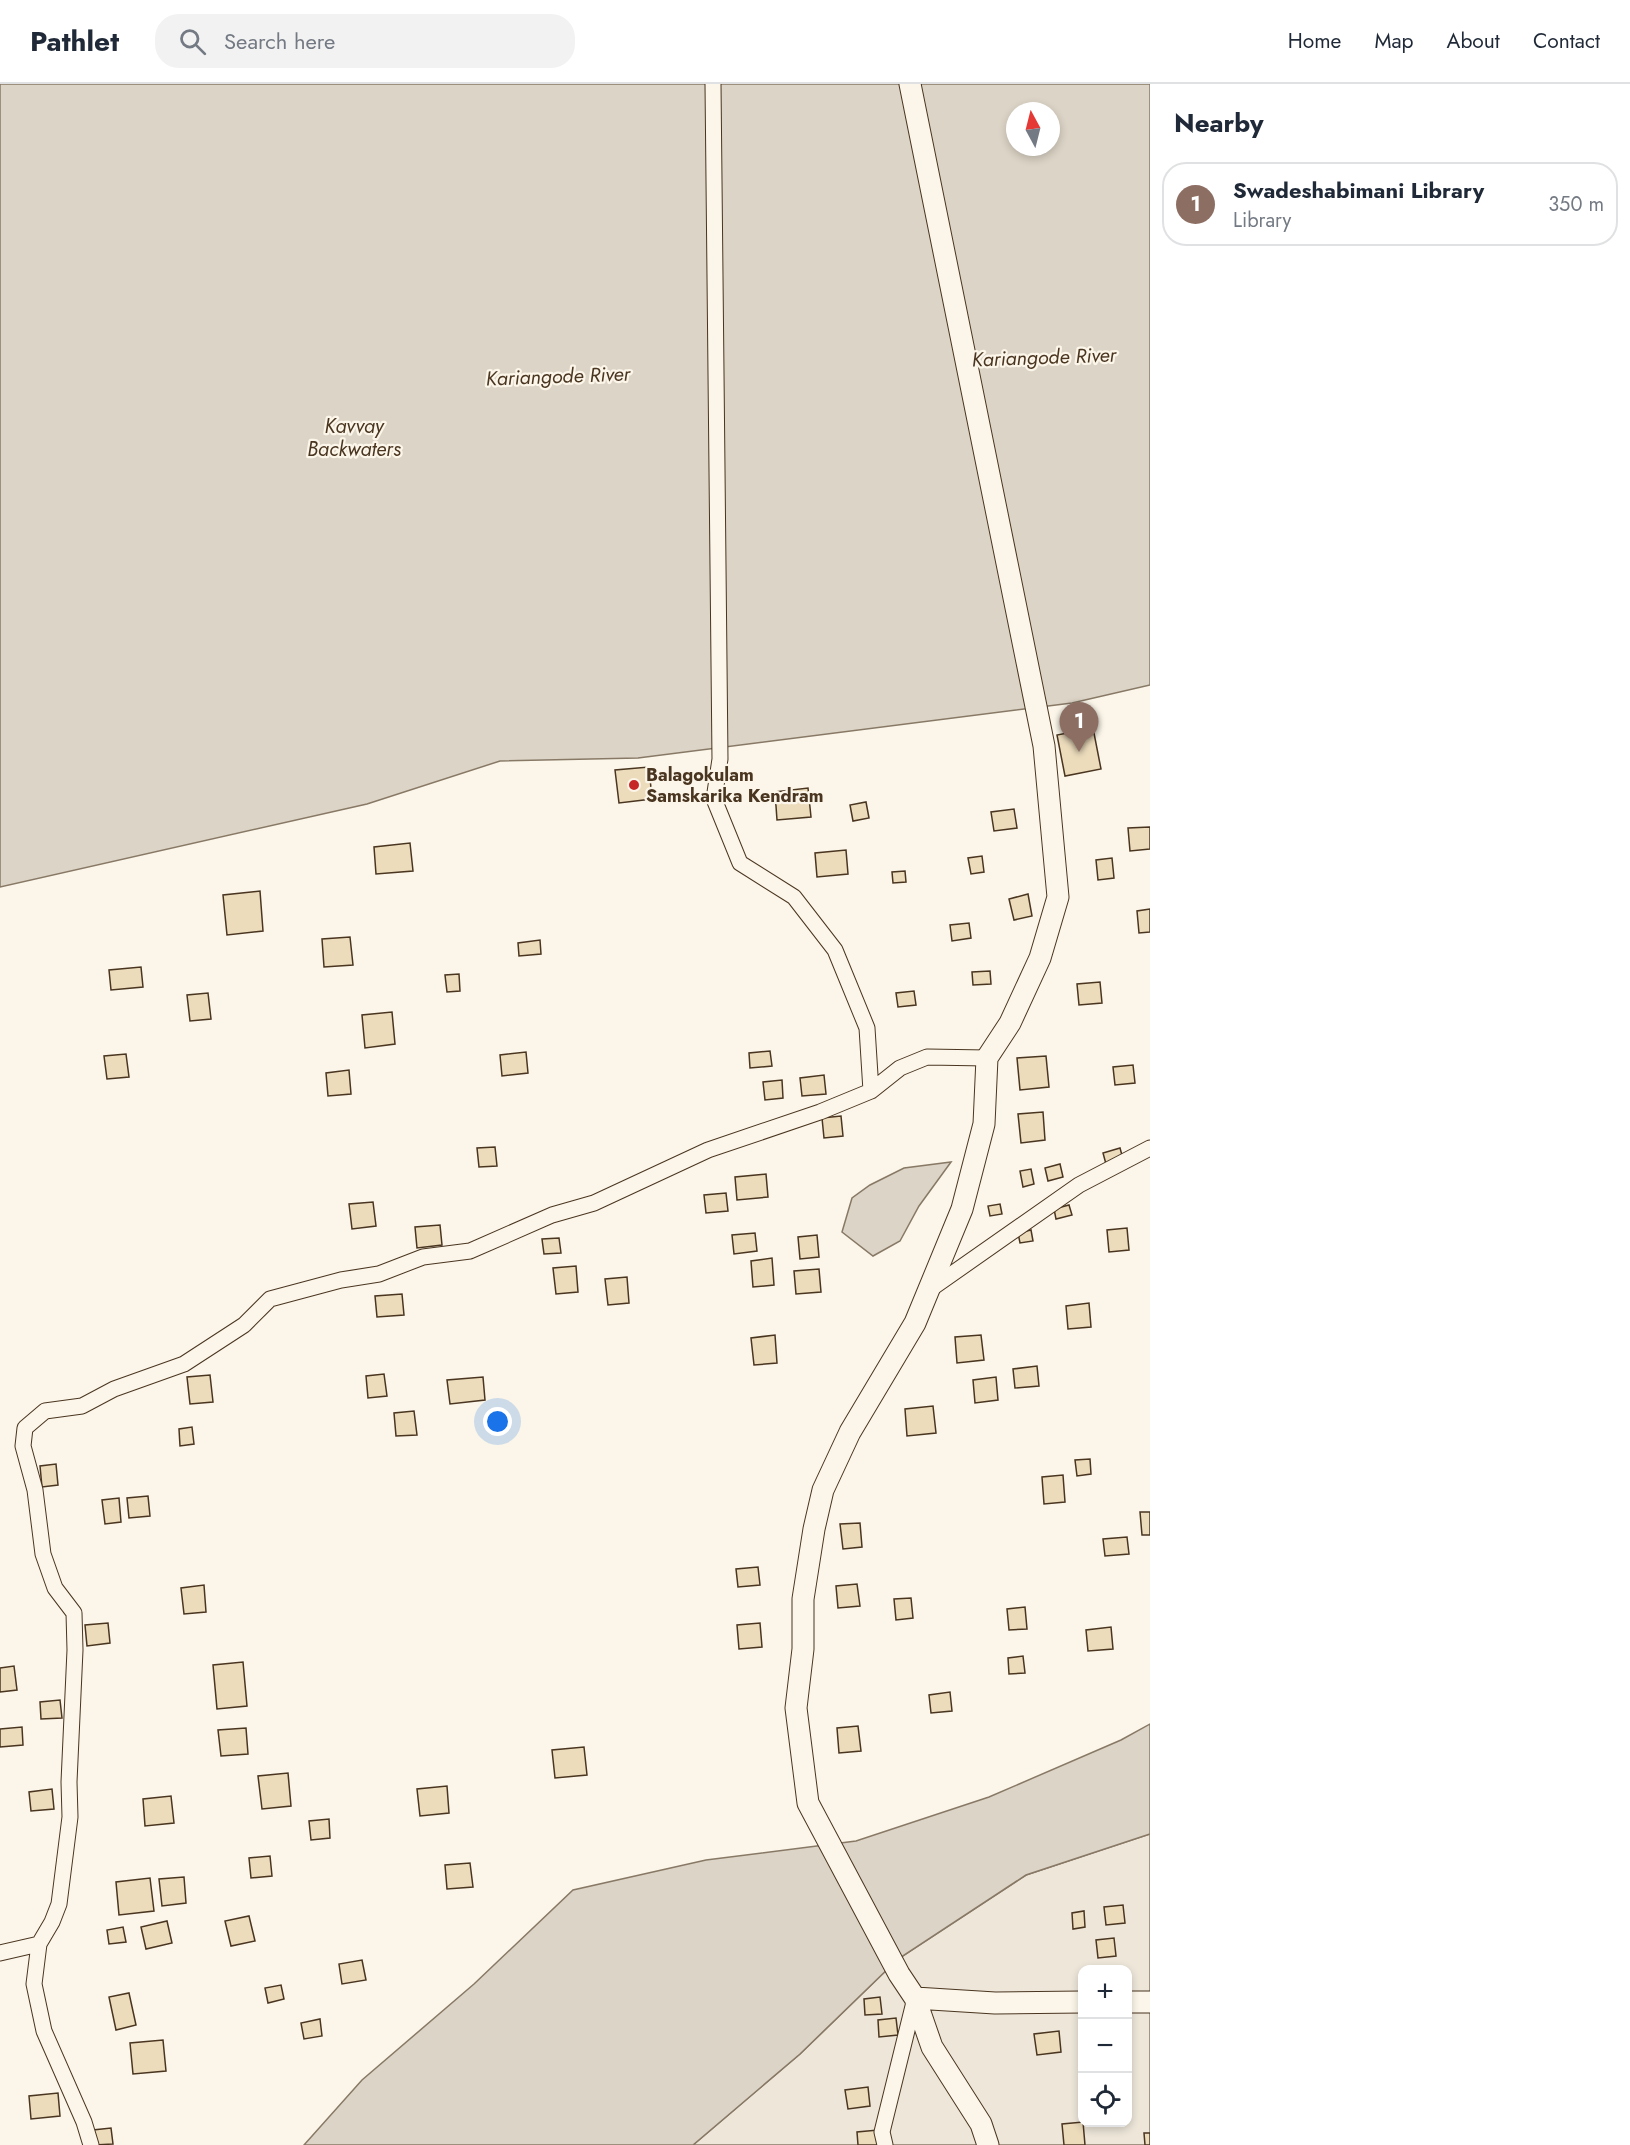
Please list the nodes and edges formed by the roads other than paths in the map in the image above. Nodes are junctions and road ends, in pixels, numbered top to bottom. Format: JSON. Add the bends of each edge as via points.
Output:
{"nodes":[{"id":1,"x":713,"y":84,"type":"edge"},
{"id":2,"x":910,"y":84,"type":"edge"},
{"id":3,"x":987,"y":1058,"type":"junction"},
{"id":4,"x":871,"y":1091,"type":"junction"},
{"id":5,"x":1150,"y":1148,"type":"edge"},
{"id":6,"x":928,"y":1290,"type":"junction"},
{"id":7,"x":39,"y":1944,"type":"junction"},
{"id":8,"x":0,"y":1953,"type":"edge"},
{"id":9,"x":915,"y":1998,"type":"junction"},
{"id":10,"x":1078,"y":2002,"type":"edge"},
{"id":11,"x":1132,"y":2002,"type":"edge"},
{"id":12,"x":1150,"y":2002,"type":"edge"},
{"id":13,"x":91,"y":2145,"type":"edge"},
{"id":14,"x":885,"y":2145,"type":"edge"},
{"id":15,"x":988,"y":2145,"type":"edge"}],
"edges":[{"from":1,"to":4,"type":"street","via":[[720,759],[714,799],[740,863],[794,897],[835,950],[867,1028]]},
{"from":2,"to":3,"type":"main road","via":[[1044,746],[1058,897],[1040,958],[1010,1023]]},
{"from":3,"to":4,"type":"street","via":[[927,1057],[900,1068]]},
{"from":3,"to":6,"type":"main road","via":[[984,1124],[962,1209]]},
{"from":4,"to":7,"type":"street","via":[[708,1150],[594,1203],[552,1215],[470,1251],[423,1257],[379,1274],[270,1299],[244,1325],[184,1364],[114,1389],[82,1406],[45,1411],[25,1428],[23,1446],[35,1490],[43,1554],[55,1588],[74,1613],[70,1817],[59,1904]]},
{"from":5,"to":6,"type":"street","via":[[1079,1185]]},
{"from":6,"to":9,"type":"main road","via":[[915,1323],[850,1432],[824,1490],[803,1599],[803,1649],[796,1708],[807,1803]]},
{"from":7,"to":8,"type":"street"},
{"from":7,"to":13,"type":"street","via":[[34,1984],[44,2031]]},
{"from":9,"to":10,"type":"main road","via":[[994,2003]]},
{"from":9,"to":14,"type":"street","via":[[882,2132]]},
{"from":9,"to":15,"type":"main road","via":[[932,2047],[981,2124]]},
{"from":11,"to":12,"type":"main road"}]}
